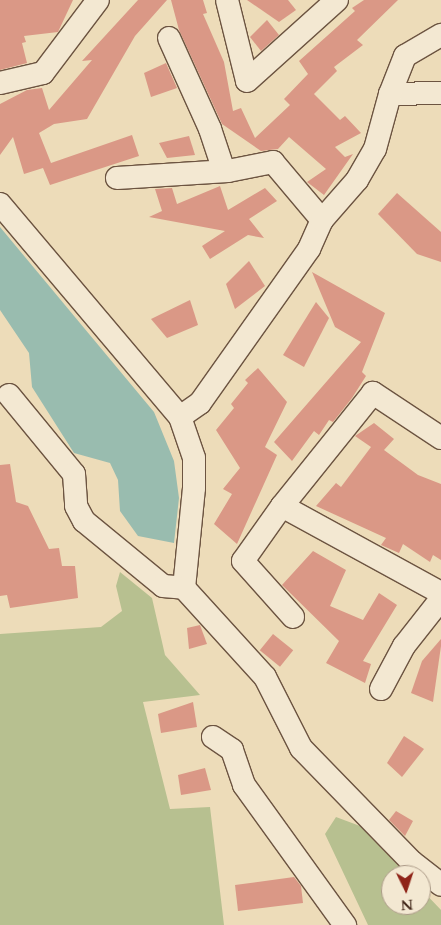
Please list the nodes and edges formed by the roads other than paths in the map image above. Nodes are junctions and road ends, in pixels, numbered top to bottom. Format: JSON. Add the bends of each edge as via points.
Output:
{"nodes":[{"id":1,"x":98,"y":0,"type":"edge"},
{"id":2,"x":227,"y":0,"type":"edge"},
{"id":3,"x":337,"y":0,"type":"edge"},
{"id":4,"x":441,"y":35,"type":"edge"},
{"id":5,"x":169,"y":38,"type":"dead end"},
{"id":6,"x":0,"y":83,"type":"edge"},
{"id":7,"x":441,"y":93,"type":"edge"},
{"id":8,"x":390,"y":94,"type":"junction"},
{"id":9,"x":224,"y":172,"type":"junction"},
{"id":10,"x":117,"y":178,"type":"dead end"},
{"id":11,"x":0,"y":204,"type":"edge"},
{"id":12,"x":322,"y":220,"type":"junction"},
{"id":13,"x":9,"y":395,"type":"dead end"},
{"id":14,"x":180,"y":417,"type":"junction"},
{"id":15,"x":441,"y":438,"type":"edge"},
{"id":16,"x":282,"y":506,"type":"junction"},
{"id":17,"x":184,"y":588,"type":"junction"},
{"id":18,"x":441,"y":593,"type":"edge"},
{"id":19,"x":441,"y":599,"type":"edge"},
{"id":20,"x":293,"y":617,"type":"dead end"},
{"id":21,"x":382,"y":689,"type":"dead end"},
{"id":22,"x":213,"y":737,"type":"dead end"},
{"id":23,"x":441,"y":885,"type":"edge"},
{"id":24,"x":346,"y":925,"type":"edge"}],
"edges":[{"from":1,"to":6,"type":"street","via":[[43,73]]},
{"from":2,"to":3,"type":"street","via":[[247,80]]},
{"from":4,"to":8,"type":"street","via":[[405,56]]},
{"from":5,"to":9,"type":"street","via":[[210,129]]},
{"from":7,"to":8,"type":"street"},
{"from":8,"to":12,"type":"street","via":[[375,150],[357,180]]},
{"from":9,"to":10,"type":"street"},
{"from":9,"to":12,"type":"street","via":[[273,162]]},
{"from":11,"to":14,"type":"street"},
{"from":12,"to":14,"type":"street","via":[[309,249],[200,403]]},
{"from":13,"to":17,"type":"street","via":[[74,474],[76,506],[84,521],[163,586]]},
{"from":14,"to":17,"type":"street","via":[[194,458]]},
{"from":15,"to":16,"type":"street","via":[[373,393]]},
{"from":16,"to":18,"type":"street"},
{"from":16,"to":20,"type":"street","via":[[243,561]]},
{"from":17,"to":23,"type":"street","via":[[265,677],[302,748],[412,862]]},
{"from":19,"to":21,"type":"street","via":[[404,646]]},
{"from":22,"to":24,"type":"street","via":[[232,750],[244,785]]}]}
